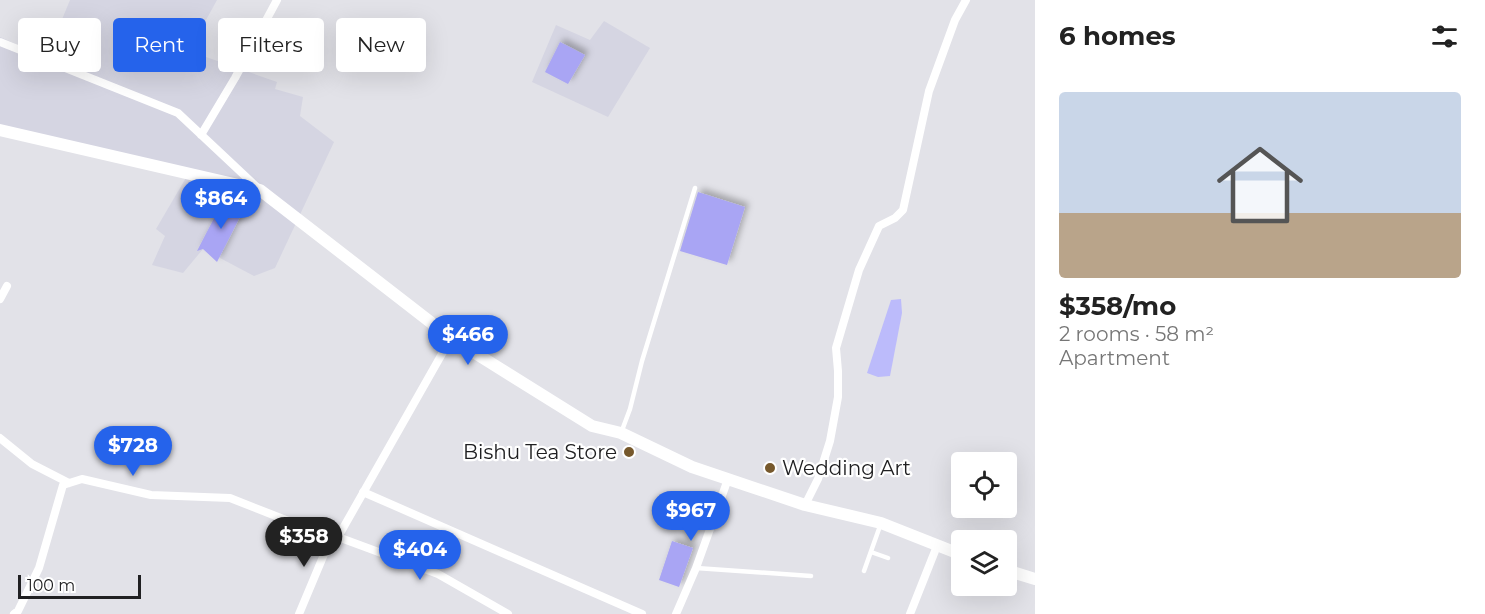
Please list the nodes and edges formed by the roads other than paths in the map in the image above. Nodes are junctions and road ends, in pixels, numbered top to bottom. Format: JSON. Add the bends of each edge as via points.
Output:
{"nodes":[{"id":1,"x":277,"y":0,"type":"edge"},
{"id":2,"x":966,"y":0,"type":"edge"},
{"id":3,"x":0,"y":42,"type":"edge"},
{"id":4,"x":0,"y":130,"type":"edge"},
{"id":5,"x":201,"y":135,"type":"junction"},
{"id":6,"x":695,"y":188,"type":"dead end"},
{"id":7,"x":260,"y":190,"type":"junction"},
{"id":8,"x":7,"y":286,"type":"dead end"},
{"id":9,"x":0,"y":299,"type":"edge"},
{"id":10,"x":451,"y":338,"type":"junction"},
{"id":11,"x":621,"y":433,"type":"junction"},
{"id":12,"x":0,"y":438,"type":"edge"},
{"id":13,"x":728,"y":479,"type":"junction"},
{"id":14,"x":69,"y":483,"type":"junction"},
{"id":15,"x":363,"y":492,"type":"junction"},
{"id":16,"x":805,"y":505,"type":"junction"},
{"id":17,"x":881,"y":523,"type":"junction"},
{"id":18,"x":335,"y":535,"type":"junction"},
{"id":19,"x":937,"y":546,"type":"junction"},
{"id":20,"x":951,"y":551,"type":"edge"},
{"id":21,"x":871,"y":552,"type":"junction"},
{"id":22,"x":888,"y":558,"type":"dead end"},
{"id":23,"x":696,"y":568,"type":"junction"},
{"id":24,"x":864,"y":571,"type":"dead end"},
{"id":25,"x":1017,"y":573,"type":"edge"},
{"id":26,"x":811,"y":576,"type":"dead end"},
{"id":27,"x":1035,"y":579,"type":"edge"},
{"id":28,"x":14,"y":614,"type":"edge"},
{"id":29,"x":299,"y":614,"type":"edge"},
{"id":30,"x":508,"y":614,"type":"edge"},
{"id":31,"x":642,"y":614,"type":"edge"},
{"id":32,"x":676,"y":614,"type":"edge"},
{"id":33,"x":910,"y":614,"type":"edge"}],
"edges":[{"from":1,"to":5,"type":"street"},
{"from":2,"to":16,"type":"street","via":[[929,91],[903,210],[879,226],[859,270],[836,348],[838,397],[830,441]]},
{"from":3,"to":5,"type":"street","via":[[178,113]]},
{"from":4,"to":7,"type":"main road"},
{"from":5,"to":7,"type":"street"},
{"from":6,"to":11,"type":"lane"},
{"from":7,"to":10,"type":"main road"},
{"from":8,"to":9,"type":"street"},
{"from":10,"to":11,"type":"main road","via":[[592,426]]},
{"from":10,"to":15,"type":"street"},
{"from":11,"to":13,"type":"main road","via":[[692,467]]},
{"from":12,"to":14,"type":"street","via":[[32,464]]},
{"from":13,"to":16,"type":"main road"},
{"from":13,"to":23,"type":"street"},
{"from":14,"to":18,"type":"street","via":[[82,479],[151,495],[230,498],[319,533]]},
{"from":14,"to":28,"type":"street","via":[[63,485],[39,568]]},
{"from":15,"to":18,"type":"street"},
{"from":15,"to":31,"type":"street"},
{"from":16,"to":17,"type":"main road"},
{"from":17,"to":19,"type":"main road"},
{"from":17,"to":21,"type":"lane"},
{"from":18,"to":29,"type":"street"},
{"from":18,"to":30,"type":"street","via":[[438,574]]},
{"from":19,"to":20,"type":"main road"},
{"from":19,"to":33,"type":"street"},
{"from":21,"to":22,"type":"lane"},
{"from":21,"to":24,"type":"lane"},
{"from":23,"to":26,"type":"lane"},
{"from":23,"to":32,"type":"street"},
{"from":25,"to":27,"type":"main road"}]}
